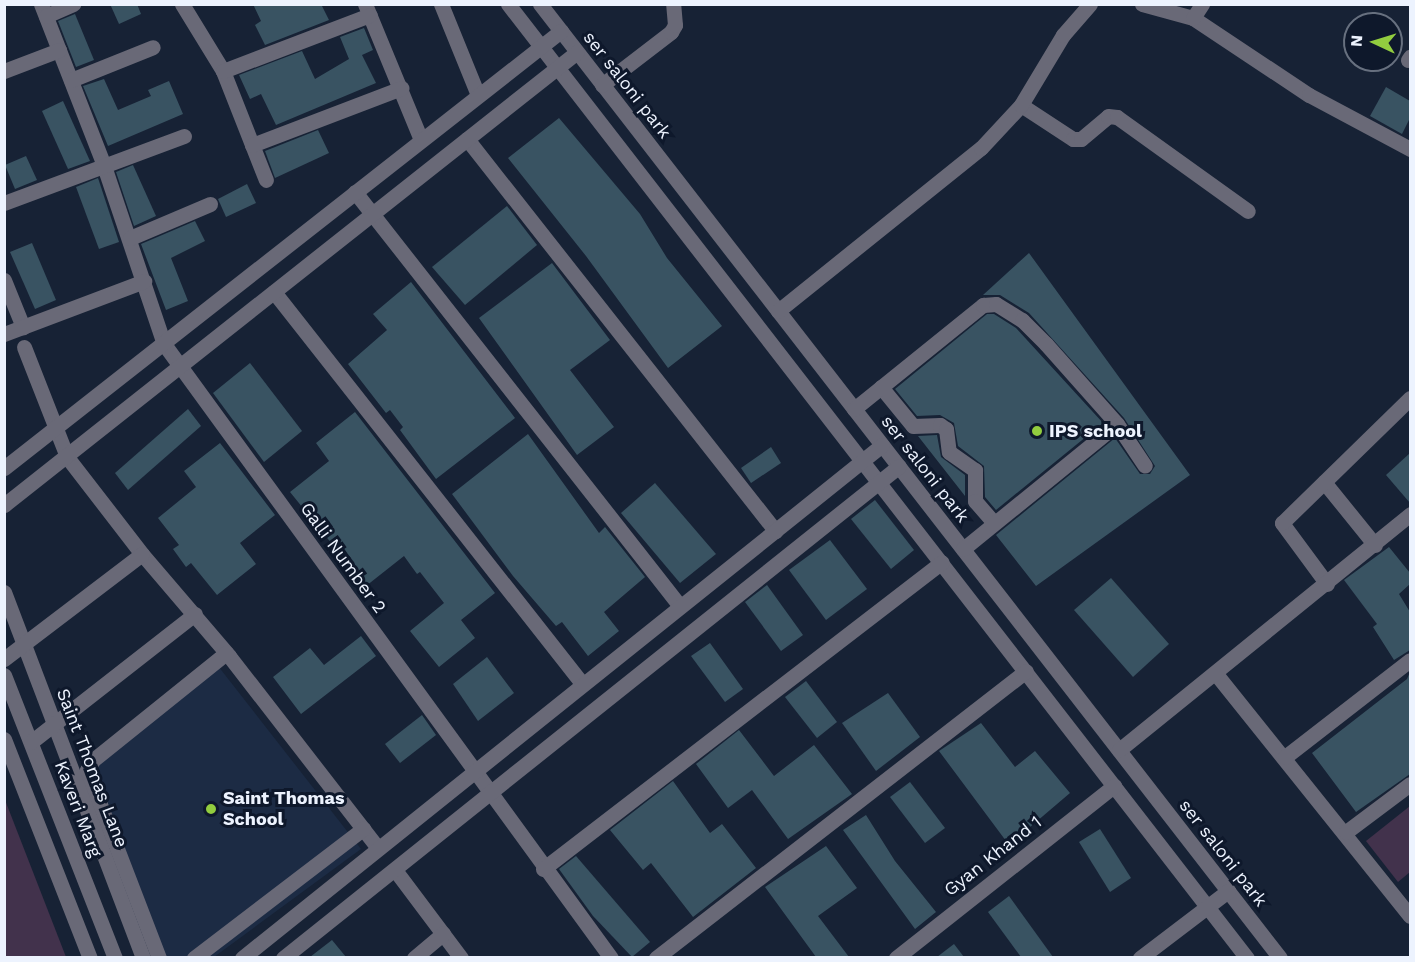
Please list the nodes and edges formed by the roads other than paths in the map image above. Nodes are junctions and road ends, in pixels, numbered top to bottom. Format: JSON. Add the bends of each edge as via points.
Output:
{"nodes":[{"id":1,"x":73,"y":4,"type":"edge"},
{"id":2,"x":182,"y":4,"type":"edge"},
{"id":3,"x":441,"y":4,"type":"edge"},
{"id":4,"x":508,"y":4,"type":"edge"},
{"id":5,"x":540,"y":4,"type":"edge"},
{"id":6,"x":673,"y":4,"type":"edge"},
{"id":7,"x":1090,"y":4,"type":"edge"},
{"id":8,"x":1202,"y":4,"type":"edge"},
{"id":9,"x":1147,"y":5,"type":"edge"},
{"id":10,"x":43,"y":10,"type":"edge"},
{"id":11,"x":368,"y":10,"type":"edge"},
{"id":12,"x":1193,"y":18,"type":"junction"},
{"id":13,"x":561,"y":31,"type":"junction"},
{"id":14,"x":153,"y":46,"type":"dead end"},
{"id":15,"x":542,"y":46,"type":"junction"},
{"id":16,"x":59,"y":50,"type":"junction"},
{"id":17,"x":577,"y":52,"type":"junction"},
{"id":18,"x":558,"y":67,"type":"junction"},
{"id":19,"x":4,"y":71,"type":"edge"},
{"id":20,"x":222,"y":71,"type":"junction"},
{"id":21,"x":71,"y":81,"type":"junction"},
{"id":22,"x":602,"y":85,"type":"junction"},
{"id":23,"x":401,"y":88,"type":"junction"},
{"id":24,"x":478,"y":95,"type":"junction"},
{"id":25,"x":1021,"y":105,"type":"junction"},
{"id":26,"x":184,"y":136,"type":"dead end"},
{"id":27,"x":468,"y":139,"type":"junction"},
{"id":28,"x":421,"y":140,"type":"junction"},
{"id":29,"x":252,"y":145,"type":"junction"},
{"id":30,"x":1410,"y":149,"type":"edge"},
{"id":31,"x":104,"y":166,"type":"junction"},
{"id":32,"x":266,"y":180,"type":"dead end"},
{"id":33,"x":355,"y":192,"type":"junction"},
{"id":34,"x":4,"y":203,"type":"edge"},
{"id":35,"x":210,"y":204,"type":"dead end"},
{"id":36,"x":1248,"y":211,"type":"dead end"},
{"id":37,"x":373,"y":214,"type":"junction"},
{"id":38,"x":130,"y":238,"type":"junction"},
{"id":39,"x":4,"y":280,"type":"edge"},
{"id":40,"x":144,"y":281,"type":"junction"},
{"id":41,"x":274,"y":292,"type":"junction"},
{"id":42,"x":778,"y":311,"type":"junction"},
{"id":43,"x":23,"y":327,"type":"junction"},
{"id":44,"x":4,"y":334,"type":"edge"},
{"id":45,"x":164,"y":344,"type":"junction"},
{"id":46,"x":24,"y":346,"type":"dead end"},
{"id":47,"x":180,"y":366,"type":"junction"},
{"id":48,"x":881,"y":387,"type":"junction"},
{"id":49,"x":1410,"y":398,"type":"edge"},
{"id":50,"x":854,"y":409,"type":"junction"},
{"id":51,"x":1117,"y":424,"type":"junction"},
{"id":52,"x":57,"y":429,"type":"junction"},
{"id":53,"x":882,"y":445,"type":"junction"},
{"id":54,"x":67,"y":457,"type":"junction"},
{"id":55,"x":863,"y":460,"type":"junction"},
{"id":56,"x":899,"y":466,"type":"junction"},
{"id":57,"x":1145,"y":466,"type":"dead end"},
{"id":58,"x":4,"y":468,"type":"edge"},
{"id":59,"x":880,"y":482,"type":"junction"},
{"id":60,"x":1324,"y":482,"type":"junction"},
{"id":61,"x":4,"y":505,"type":"edge"},
{"id":62,"x":1410,"y":514,"type":"edge"},
{"id":63,"x":994,"y":523,"type":"junction"},
{"id":64,"x":775,"y":531,"type":"junction"},
{"id":65,"x":1376,"y":545,"type":"junction"},
{"id":66,"x":963,"y":549,"type":"junction"},
{"id":67,"x":142,"y":554,"type":"junction"},
{"id":68,"x":942,"y":562,"type":"junction"},
{"id":69,"x":1327,"y":585,"type":"junction"},
{"id":70,"x":4,"y":592,"type":"edge"},
{"id":71,"x":680,"y":606,"type":"junction"},
{"id":72,"x":195,"y":614,"type":"junction"},
{"id":73,"x":24,"y":644,"type":"junction"},
{"id":74,"x":226,"y":653,"type":"junction"},
{"id":75,"x":4,"y":659,"type":"edge"},
{"id":76,"x":1410,"y":660,"type":"edge"},
{"id":77,"x":1026,"y":671,"type":"junction"},
{"id":78,"x":1216,"y":674,"type":"junction"},
{"id":79,"x":4,"y":675,"type":"edge"},
{"id":80,"x":582,"y":684,"type":"junction"},
{"id":81,"x":54,"y":723,"type":"junction"},
{"id":82,"x":4,"y":739,"type":"edge"},
{"id":83,"x":31,"y":742,"type":"junction"},
{"id":84,"x":1119,"y":750,"type":"junction"},
{"id":85,"x":1285,"y":757,"type":"junction"},
{"id":86,"x":475,"y":772,"type":"junction"},
{"id":87,"x":83,"y":780,"type":"junction"},
{"id":88,"x":1410,"y":784,"type":"edge"},
{"id":89,"x":1114,"y":786,"type":"junction"},
{"id":90,"x":489,"y":795,"type":"junction"},
{"id":91,"x":363,"y":829,"type":"junction"},
{"id":92,"x":1346,"y":832,"type":"junction"},
{"id":93,"x":378,"y":848,"type":"junction"},
{"id":94,"x":543,"y":869,"type":"junction"},
{"id":95,"x":395,"y":870,"type":"junction"},
{"id":96,"x":1228,"y":891,"type":"junction"},
{"id":97,"x":1405,"y":896,"type":"edge"},
{"id":98,"x":129,"y":907,"type":"junction"},
{"id":99,"x":1208,"y":907,"type":"junction"},
{"id":100,"x":1410,"y":916,"type":"edge"},
{"id":101,"x":102,"y":926,"type":"junction"},
{"id":102,"x":444,"y":934,"type":"junction"},
{"id":103,"x":90,"y":957,"type":"edge"},
{"id":104,"x":115,"y":957,"type":"edge"},
{"id":105,"x":143,"y":957,"type":"edge"},
{"id":106,"x":159,"y":957,"type":"edge"},
{"id":107,"x":194,"y":957,"type":"edge"},
{"id":108,"x":242,"y":957,"type":"edge"},
{"id":109,"x":283,"y":957,"type":"edge"},
{"id":110,"x":414,"y":957,"type":"edge"},
{"id":111,"x":461,"y":957,"type":"edge"},
{"id":112,"x":611,"y":957,"type":"edge"},
{"id":113,"x":656,"y":957,"type":"edge"},
{"id":114,"x":896,"y":957,"type":"edge"},
{"id":115,"x":1140,"y":957,"type":"edge"},
{"id":116,"x":1247,"y":957,"type":"edge"},
{"id":117,"x":1280,"y":957,"type":"edge"}],
"edges":[{"from":1,"to":10,"type":"street"},
{"from":2,"to":20,"type":"street"},
{"from":3,"to":24,"type":"street"},
{"from":4,"to":15,"type":"street"},
{"from":5,"to":13,"type":"street","name":"ser saloni park"},
{"from":6,"to":22,"type":"street","via":[[675,25],[671,32]]},
{"from":7,"to":25,"type":"street","via":[[1063,35]]},
{"from":8,"to":12,"type":"street"},
{"from":9,"to":12,"type":"street"},
{"from":10,"to":16,"type":"street","name":"Galli Number 2"},
{"from":11,"to":20,"type":"street"},
{"from":11,"to":23,"type":"street"},
{"from":12,"to":30,"type":"street","via":[[1309,95]]},
{"from":13,"to":15,"type":"street"},
{"from":13,"to":17,"type":"street","name":"ser saloni park"},
{"from":14,"to":21,"type":"street"},
{"from":15,"to":18,"type":"street"},
{"from":15,"to":24,"type":"street"},
{"from":16,"to":19,"type":"street"},
{"from":16,"to":21,"type":"street","name":"Galli Number 2"},
{"from":17,"to":18,"type":"street"},
{"from":17,"to":22,"type":"street","name":"ser saloni park"},
{"from":18,"to":27,"type":"street"},
{"from":18,"to":55,"type":"street"},
{"from":20,"to":29,"type":"street"},
{"from":21,"to":31,"type":"street","name":"Galli Number 2"},
{"from":22,"to":42,"type":"street","name":"ser saloni park"},
{"from":23,"to":28,"type":"street"},
{"from":23,"to":29,"type":"street"},
{"from":24,"to":28,"type":"street"},
{"from":25,"to":36,"type":"street","via":[[1078,140],[1108,116],[1117,117]]},
{"from":25,"to":42,"type":"street","via":[[950,176]]},
{"from":26,"to":31,"type":"street"},
{"from":27,"to":37,"type":"street"},
{"from":27,"to":64,"type":"street"},
{"from":28,"to":33,"type":"street"},
{"from":29,"to":32,"type":"street"},
{"from":31,"to":34,"type":"street"},
{"from":31,"to":38,"type":"street","name":"Galli Number 2"},
{"from":33,"to":37,"type":"street"},
{"from":33,"to":45,"type":"street"},
{"from":35,"to":38,"type":"street"},
{"from":37,"to":41,"type":"street"},
{"from":37,"to":71,"type":"street"},
{"from":38,"to":40,"type":"street","name":"Galli Number 2"},
{"from":39,"to":43,"type":"street"},
{"from":40,"to":43,"type":"street"},
{"from":40,"to":45,"type":"street","name":"Galli Number 2"},
{"from":41,"to":47,"type":"street"},
{"from":41,"to":80,"type":"street"},
{"from":42,"to":50,"type":"street","name":"ser saloni park"},
{"from":43,"to":44,"type":"street"},
{"from":45,"to":47,"type":"street","name":"Galli Number 2"},
{"from":45,"to":52,"type":"street"},
{"from":46,"to":52,"type":"street"},
{"from":47,"to":54,"type":"street"},
{"from":47,"to":86,"type":"street","name":"Galli Number 2"},
{"from":48,"to":50,"type":"street"},
{"from":48,"to":51,"type":"street","via":[[990,303],[1022,320]]},
{"from":48,"to":63,"type":"street","via":[[912,426],[940,425],[946,429],[949,452],[975,470],[975,501]]},
{"from":49,"to":60,"type":"street"},
{"from":50,"to":53,"type":"street","name":"ser saloni park"},
{"from":51,"to":57,"type":"street"},
{"from":51,"to":63,"type":"street"},
{"from":52,"to":54,"type":"street"},
{"from":52,"to":58,"type":"street"},
{"from":53,"to":55,"type":"street"},
{"from":53,"to":56,"type":"street","name":"ser saloni park"},
{"from":54,"to":61,"type":"street"},
{"from":54,"to":67,"type":"street"},
{"from":55,"to":59,"type":"street"},
{"from":55,"to":64,"type":"street"},
{"from":56,"to":59,"type":"street"},
{"from":56,"to":66,"type":"street","name":"ser saloni park"},
{"from":59,"to":68,"type":"street"},
{"from":59,"to":90,"type":"street"},
{"from":60,"to":65,"type":"street"},
{"from":60,"to":69,"type":"street","via":[[1282,523]]},
{"from":62,"to":65,"type":"street"},
{"from":63,"to":66,"type":"street"},
{"from":64,"to":71,"type":"street"},
{"from":65,"to":69,"type":"street"},
{"from":66,"to":84,"type":"street","name":"ser saloni park"},
{"from":67,"to":72,"type":"street"},
{"from":67,"to":73,"type":"street"},
{"from":68,"to":77,"type":"street"},
{"from":68,"to":94,"type":"street"},
{"from":69,"to":78,"type":"street"},
{"from":70,"to":73,"type":"street","name":"Saint Thomas Lane"},
{"from":71,"to":80,"type":"street"},
{"from":72,"to":74,"type":"street"},
{"from":72,"to":81,"type":"street"},
{"from":73,"to":75,"type":"street"},
{"from":73,"to":81,"type":"street","name":"Saint Thomas Lane"},
{"from":74,"to":87,"type":"street","via":[[93,760]]},
{"from":74,"to":91,"type":"street"},
{"from":76,"to":85,"type":"street"},
{"from":77,"to":89,"type":"street"},
{"from":77,"to":113,"type":"street"},
{"from":78,"to":84,"type":"street"},
{"from":78,"to":85,"type":"street"},
{"from":79,"to":83,"type":"street","name":"Kaveri Marg"},
{"from":80,"to":86,"type":"street"},
{"from":81,"to":83,"type":"street"},
{"from":81,"to":87,"type":"street","name":"Saint Thomas Lane"},
{"from":82,"to":103,"type":"street"},
{"from":83,"to":101,"type":"street","name":"Kaveri Marg"},
{"from":84,"to":96,"type":"street","name":"ser saloni park"},
{"from":85,"to":92,"type":"street"},
{"from":86,"to":90,"type":"street","name":"Galli Number 2"},
{"from":86,"to":93,"type":"street"},
{"from":87,"to":98,"type":"street","name":"Saint Thomas Lane"},
{"from":88,"to":92,"type":"street"},
{"from":89,"to":99,"type":"street"},
{"from":89,"to":114,"type":"street","name":"Gyan Khand 1"},
{"from":90,"to":94,"type":"street","name":"Galli Number 2"},
{"from":90,"to":95,"type":"street"},
{"from":91,"to":93,"type":"street"},
{"from":91,"to":107,"type":"street"},
{"from":92,"to":97,"type":"street"},
{"from":93,"to":108,"type":"street"},
{"from":94,"to":112,"type":"street","name":"Galli Number 2"},
{"from":95,"to":102,"type":"street"},
{"from":95,"to":109,"type":"street"},
{"from":96,"to":99,"type":"street"},
{"from":96,"to":117,"type":"street","name":"ser saloni park"},
{"from":97,"to":100,"type":"street"},
{"from":98,"to":101,"type":"street"},
{"from":98,"to":105,"type":"street","name":"Saint Thomas Lane"},
{"from":98,"to":106,"type":"street"},
{"from":99,"to":115,"type":"street"},
{"from":99,"to":116,"type":"street"},
{"from":101,"to":104,"type":"street","name":"Kaveri Marg"},
{"from":102,"to":110,"type":"street"},
{"from":102,"to":111,"type":"street"}]}
